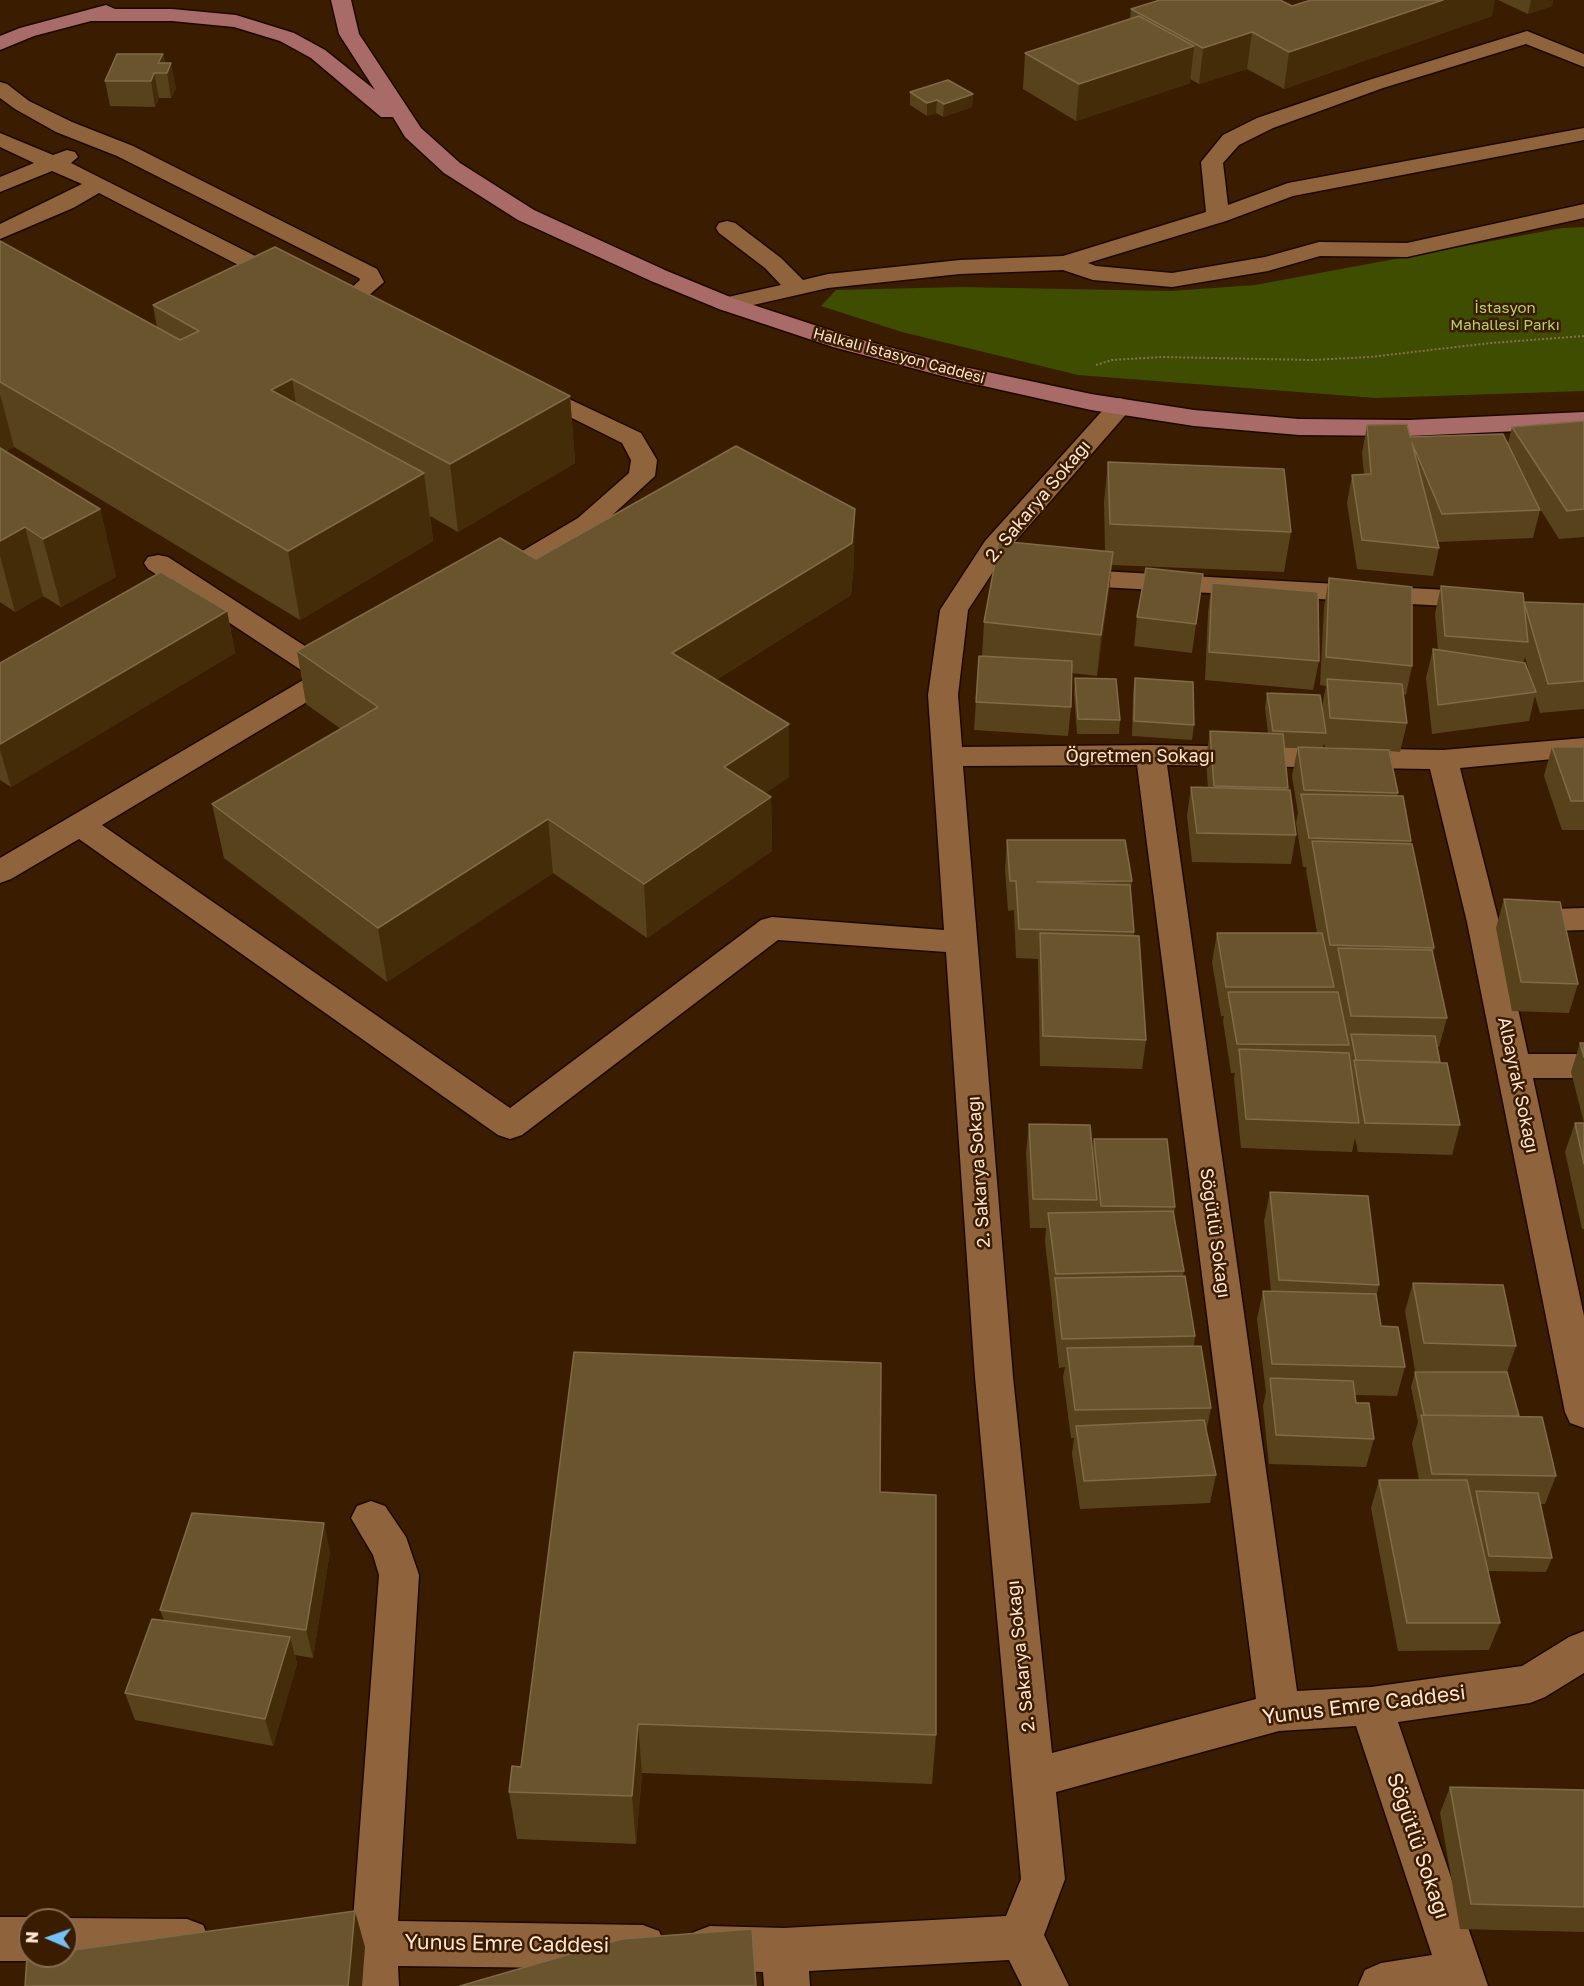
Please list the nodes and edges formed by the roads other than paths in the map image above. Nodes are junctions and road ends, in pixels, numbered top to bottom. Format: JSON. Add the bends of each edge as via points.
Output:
{"nodes":[{"id":1,"x":188,"y":0,"type":"edge"},
{"id":2,"x":341,"y":0,"type":"edge"},
{"id":3,"x":86,"y":15,"type":"junction"},
{"id":4,"x":0,"y":44,"type":"edge"},
{"id":5,"x":1584,"y":61,"type":"edge"},
{"id":6,"x":0,"y":88,"type":"edge"},
{"id":7,"x":413,"y":132,"type":"junction"},
{"id":8,"x":1584,"y":134,"type":"edge"},
{"id":9,"x":0,"y":139,"type":"edge"},
{"id":10,"x":105,"y":143,"type":"junction"},
{"id":11,"x":55,"y":162,"type":"junction"},
{"id":12,"x":99,"y":184,"type":"junction"},
{"id":13,"x":0,"y":186,"type":"edge"},
{"id":14,"x":1584,"y":211,"type":"edge"},
{"id":15,"x":1218,"y":216,"type":"junction"},
{"id":16,"x":727,"y":228,"type":"dead end"},
{"id":17,"x":0,"y":232,"type":"edge"},
{"id":18,"x":1065,"y":263,"type":"junction"},
{"id":19,"x":798,"y":288,"type":"junction"},
{"id":20,"x":303,"y":289,"type":"edge"},
{"id":21,"x":352,"y":303,"type":"edge"},
{"id":22,"x":727,"y":304,"type":"junction"},
{"id":23,"x":507,"y":376,"type":"edge"},
{"id":24,"x":1105,"y":404,"type":"junction"},
{"id":25,"x":1584,"y":420,"type":"edge"},
{"id":26,"x":158,"y":563,"type":"dead end"},
{"id":27,"x":1038,"y":576,"type":"edge"},
{"id":28,"x":472,"y":592,"type":"edge"},
{"id":29,"x":1513,"y":602,"type":"edge"},
{"id":30,"x":364,"y":656,"type":"edge"},
{"id":31,"x":330,"y":676,"type":"junction"},
{"id":32,"x":1584,"y":747,"type":"edge"},
{"id":33,"x":1151,"y":755,"type":"junction"},
{"id":34,"x":948,"y":757,"type":"junction"},
{"id":35,"x":1443,"y":760,"type":"junction"},
{"id":36,"x":80,"y":824,"type":"junction"},
{"id":37,"x":5,"y":861,"type":"edge"},
{"id":38,"x":1584,"y":919,"type":"edge"},
{"id":39,"x":1483,"y":922,"type":"junction"},
{"id":40,"x":962,"y":942,"type":"junction"},
{"id":41,"x":1514,"y":1066,"type":"junction"},
{"id":42,"x":1584,"y":1066,"type":"edge"},
{"id":43,"x":1571,"y":1278,"type":"edge"},
{"id":44,"x":1584,"y":1412,"type":"edge"},
{"id":45,"x":371,"y":1518,"type":"dead end"},
{"id":46,"x":1584,"y":1650,"type":"edge"},
{"id":47,"x":1371,"y":1706,"type":"junction"},
{"id":48,"x":1279,"y":1712,"type":"junction"},
{"id":49,"x":1034,"y":1778,"type":"junction"},
{"id":50,"x":1021,"y":1937,"type":"junction"},
{"id":51,"x":0,"y":1939,"type":"edge"},
{"id":52,"x":18,"y":1939,"type":"edge"},
{"id":53,"x":78,"y":1940,"type":"edge"},
{"id":54,"x":226,"y":1941,"type":"edge"},
{"id":55,"x":283,"y":1941,"type":"edge"},
{"id":56,"x":374,"y":1942,"type":"junction"},
{"id":57,"x":786,"y":1968,"type":"edge"},
{"id":58,"x":1463,"y":1979,"type":"edge"},
{"id":59,"x":376,"y":1986,"type":"edge"},
{"id":60,"x":1046,"y":1986,"type":"edge"},
{"id":61,"x":1382,"y":1986,"type":"edge"}],
"edges":[{"from":1,"to":3,"type":"main road"},
{"from":2,"to":7,"type":"main road","name":"Halkalı İstasyon Caddesi","via":[[350,33]]},
{"from":3,"to":4,"type":"main road"},
{"from":3,"to":7,"type":"main road","via":[[171,15],[236,21],[286,37],[318,54]]},
{"from":5,"to":15,"type":"street","via":[[1527,37],[1265,123],[1231,140],[1212,162]]},
{"from":6,"to":10,"type":"street","via":[[22,105],[64,127]]},
{"from":7,"to":22,"type":"main road","name":"Halkalı İstasyon Caddesi","via":[[453,168],[526,215]]},
{"from":8,"to":15,"type":"street","via":[[1288,190]]},
{"from":9,"to":11,"type":"street"},
{"from":10,"to":11,"type":"street"},
{"from":10,"to":21,"type":"street","via":[[369,274],[372,282]]},
{"from":11,"to":12,"type":"street"},
{"from":11,"to":13,"type":"street"},
{"from":12,"to":17,"type":"street"},
{"from":12,"to":20,"type":"street"},
{"from":14,"to":18,"type":"street","via":[[1407,250],[1319,249],[1268,264],[1172,280],[1093,273]]},
{"from":15,"to":18,"type":"street"},
{"from":16,"to":19,"type":"street"},
{"from":18,"to":19,"type":"street","via":[[960,267],[828,281]]},
{"from":19,"to":22,"type":"street"},
{"from":22,"to":24,"type":"main road","name":"Halkalı İstasyon Caddesi","via":[[853,345],[961,374]]},
{"from":23,"to":28,"type":"street","via":[[632,438],[644,460],[642,476],[587,524]]},
{"from":24,"to":25,"type":"main road","name":"Halkalı İstasyon Caddesi","via":[[1194,418],[1299,427],[1409,428]]},
{"from":24,"to":34,"type":"street","name":"2. Sakarya Sokağı","via":[[995,547],[990,573],[954,610],[943,694]]},
{"from":26,"to":31,"type":"street"},
{"from":27,"to":29,"type":"street"},
{"from":30,"to":31,"type":"street"},
{"from":31,"to":36,"type":"street"},
{"from":32,"to":35,"type":"street","name":"Öğretmen Sokağı"},
{"from":33,"to":34,"type":"street","name":"Öğretmen Sokağı"},
{"from":33,"to":35,"type":"street","name":"Öğretmen Sokağı"},
{"from":33,"to":48,"type":"street","name":"Söğütlü Sokağı"},
{"from":34,"to":40,"type":"street","name":"2. Sakarya Sokağı"},
{"from":35,"to":39,"type":"street","name":"Albayrak Sokağı"},
{"from":36,"to":37,"type":"street"},
{"from":36,"to":40,"type":"street","via":[[510,1126],[772,928]]},
{"from":38,"to":39,"type":"street"},
{"from":39,"to":41,"type":"street","name":"Albayrak Sokağı"},
{"from":40,"to":49,"type":"street","name":"2. Sakarya Sokağı","via":[[994,1377]]},
{"from":41,"to":42,"type":"street"},
{"from":41,"to":43,"type":"street","name":"Albayrak Sokağı"},
{"from":43,"to":44,"type":"street","name":"Albayrak Sokağı"},
{"from":45,"to":56,"type":"street","via":[[392,1549],[399,1575]]},
{"from":46,"to":47,"type":"street","name":"Yunus Emre Caddesi","via":[[1530,1684]]},
{"from":47,"to":48,"type":"street","name":"Yunus Emre Caddesi"},
{"from":47,"to":58,"type":"street","name":"Söğütlü Sokağı"},
{"from":48,"to":49,"type":"street","name":"Yunus Emre Caddesi"},
{"from":49,"to":50,"type":"street","name":"2. Sakarya Sokağı","via":[[1043,1879]]},
{"from":50,"to":57,"type":"street","name":"Yunus Emre Caddesi"},
{"from":50,"to":60,"type":"street"},
{"from":51,"to":52,"type":"street"},
{"from":53,"to":54,"type":"street"},
{"from":55,"to":56,"type":"street","name":"Yunus Emre Caddesi"},
{"from":56,"to":57,"type":"street","name":"Yunus Emre Caddesi"},
{"from":56,"to":59,"type":"street"},
{"from":58,"to":61,"type":"street"}]}
